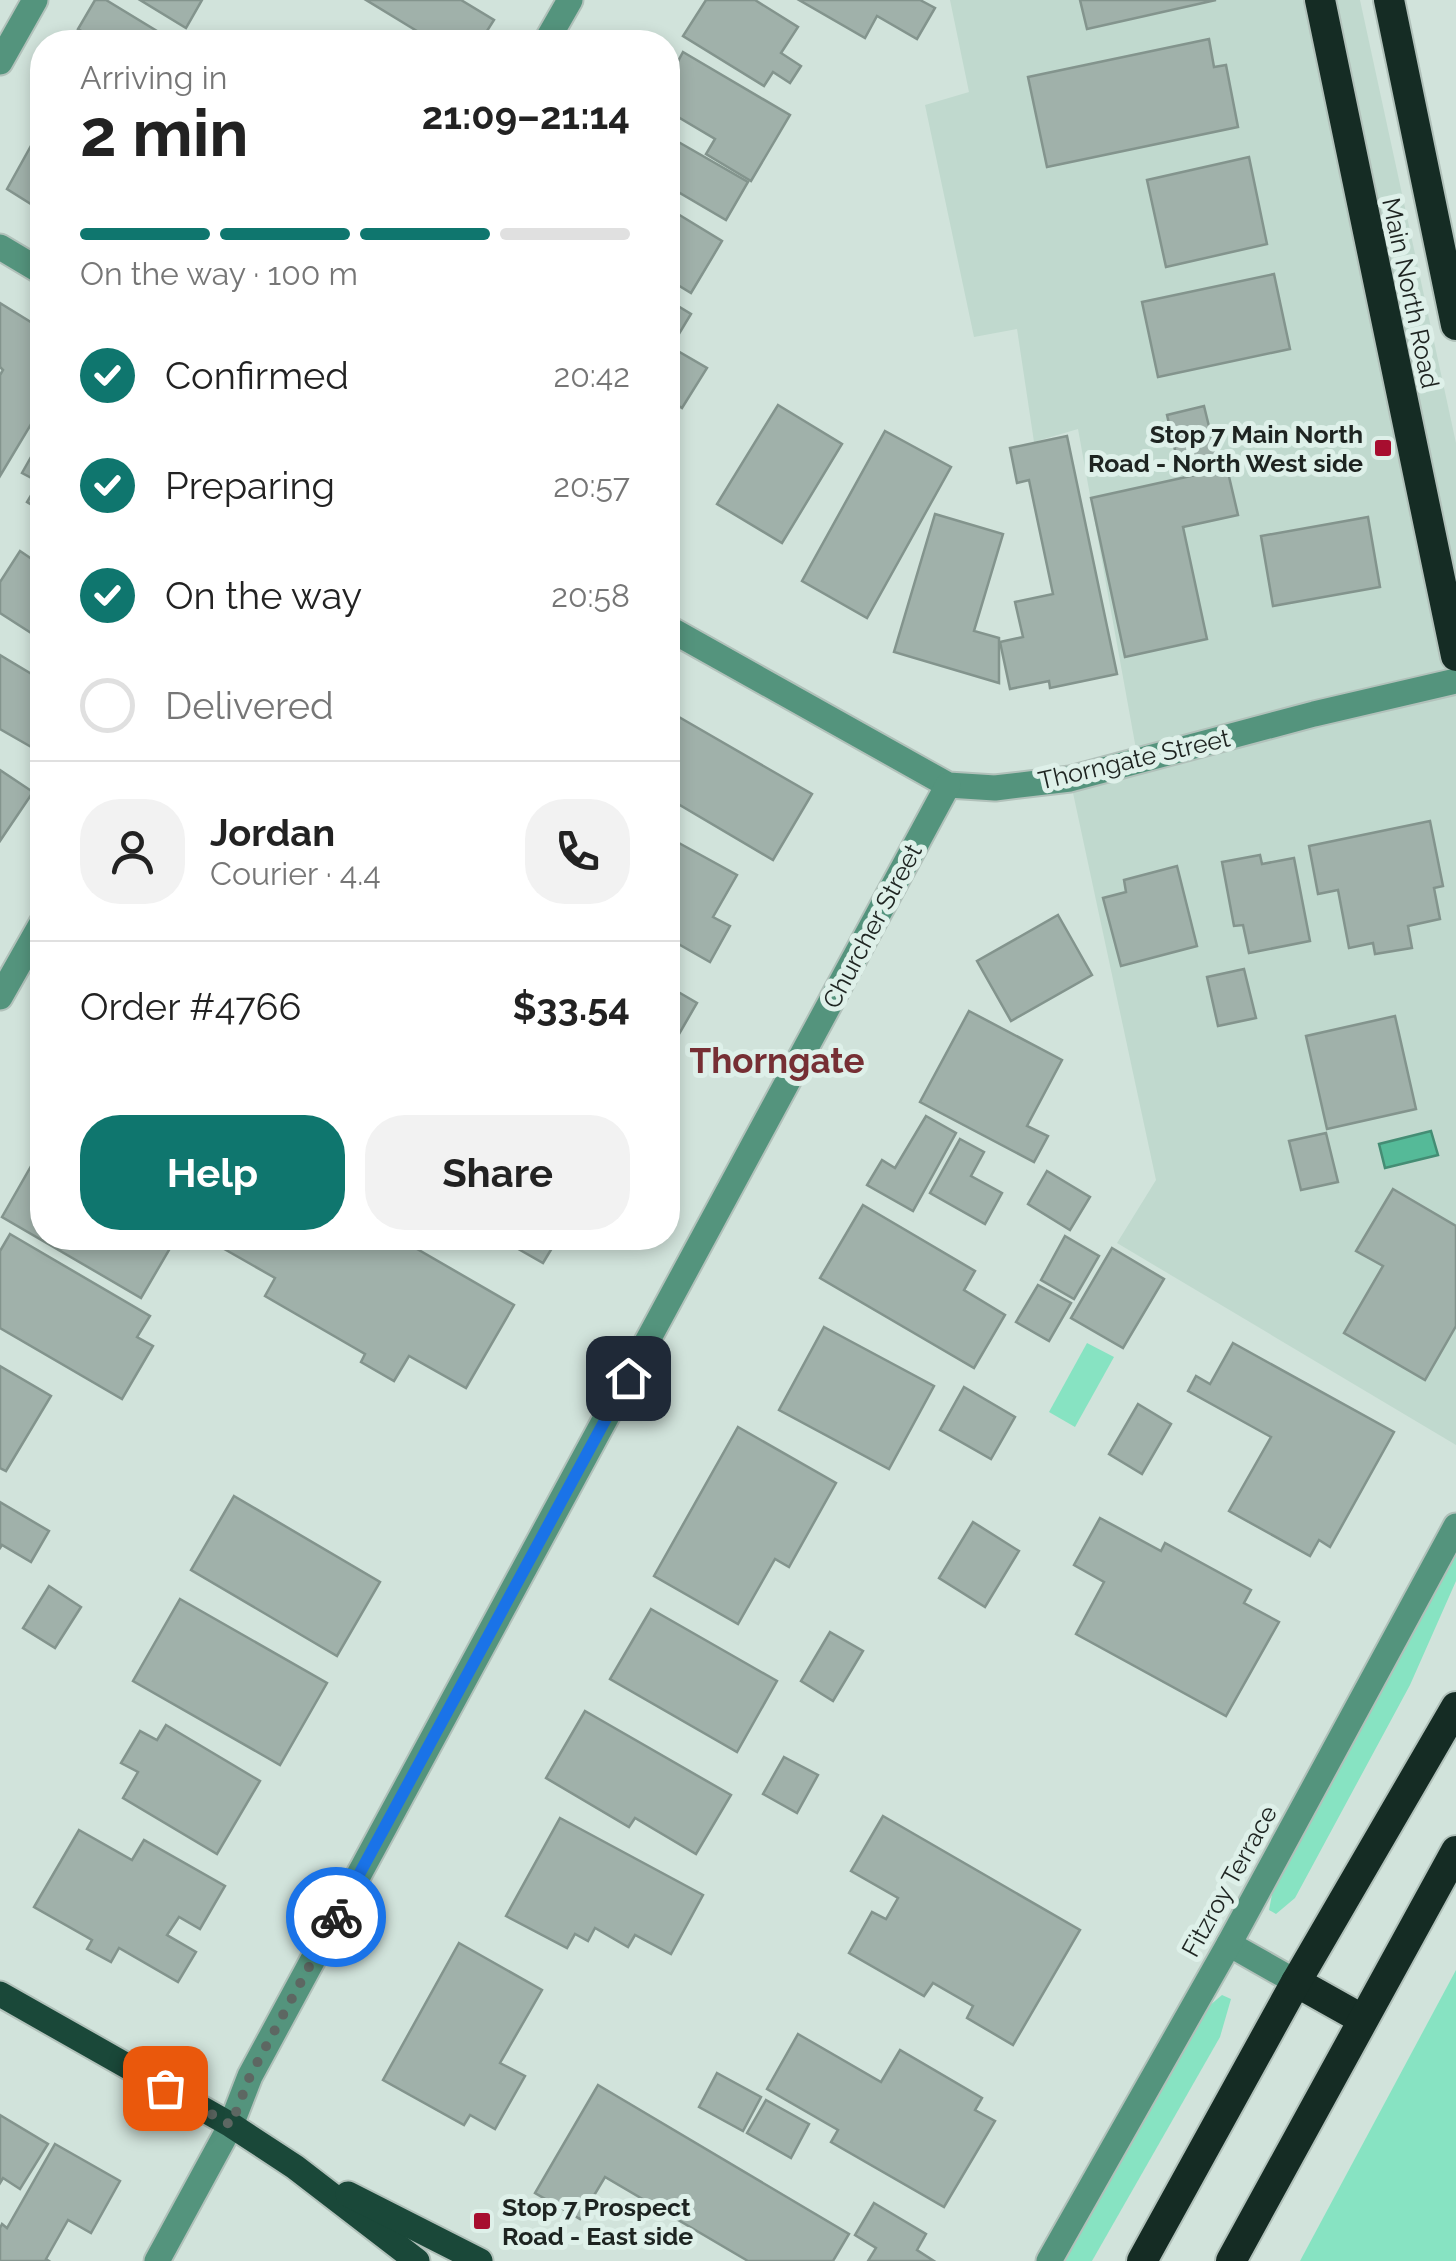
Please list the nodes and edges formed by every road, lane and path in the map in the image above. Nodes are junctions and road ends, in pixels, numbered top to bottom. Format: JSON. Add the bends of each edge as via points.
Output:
{"nodes":[{"id":1,"x":35,"y":0,"type":"edge"},
{"id":2,"x":570,"y":0,"type":"edge"},
{"id":3,"x":1320,"y":0,"type":"edge"},
{"id":4,"x":1389,"y":0,"type":"edge"},
{"id":5,"x":553,"y":30,"type":"edge"},
{"id":6,"x":0,"y":62,"type":"edge"},
{"id":7,"x":0,"y":246,"type":"edge"},
{"id":8,"x":30,"y":265,"type":"edge"},
{"id":9,"x":1456,"y":325,"type":"edge"},
{"id":10,"x":680,"y":635,"type":"edge"},
{"id":11,"x":1456,"y":656,"type":"edge"},
{"id":12,"x":1456,"y":680,"type":"edge"},
{"id":13,"x":948,"y":785,"type":"junction"},
{"id":14,"x":30,"y":944,"type":"edge"},
{"id":15,"x":0,"y":997,"type":"edge"},
{"id":16,"x":1456,"y":1526,"type":"edge"},
{"id":17,"x":1456,"y":1707,"type":"edge"},
{"id":18,"x":1456,"y":1851,"type":"edge"},
{"id":19,"x":1229,"y":1944,"type":"junction"},
{"id":20,"x":1296,"y":1982,"type":"junction"},
{"id":21,"x":0,"y":1994,"type":"edge"},
{"id":22,"x":1362,"y":2019,"type":"junction"},
{"id":23,"x":231,"y":2125,"type":"junction"},
{"id":24,"x":294,"y":2168,"type":"junction"},
{"id":25,"x":157,"y":2261,"type":"edge"},
{"id":26,"x":417,"y":2261,"type":"edge"},
{"id":27,"x":480,"y":2261,"type":"edge"},
{"id":28,"x":1049,"y":2261,"type":"edge"},
{"id":29,"x":1142,"y":2261,"type":"edge"},
{"id":30,"x":1231,"y":2261,"type":"edge"}],
"edges":[{"from":1,"to":6,"type":"street"},
{"from":2,"to":5,"type":"street"},
{"from":3,"to":11,"type":"highway","name":"Main North Road"},
{"from":4,"to":9,"type":"highway","name":"Main North Road"},
{"from":7,"to":8,"type":"street"},
{"from":10,"to":13,"type":"street","name":"Thorngate Street"},
{"from":12,"to":13,"type":"street","name":"Thorngate Street","via":[[1070,778],[995,788]]},
{"from":13,"to":23,"type":"street","name":"Churcher Street","via":[[259,2058]]},
{"from":14,"to":15,"type":"street"},
{"from":16,"to":19,"type":"street","name":"Fitzroy Terrace"},
{"from":17,"to":20,"type":"highway"},
{"from":18,"to":22,"type":"highway"},
{"from":19,"to":20,"type":"street"},
{"from":19,"to":28,"type":"street","name":"Fitzroy Terrace"},
{"from":20,"to":22,"type":"highway"},
{"from":20,"to":29,"type":"highway"},
{"from":21,"to":23,"type":"main road"},
{"from":22,"to":30,"type":"highway"},
{"from":23,"to":24,"type":"main road"},
{"from":23,"to":25,"type":"street","name":"Churcher Street"},
{"from":24,"to":26,"type":"main road"},
{"from":24,"to":27,"type":"main road"}]}
